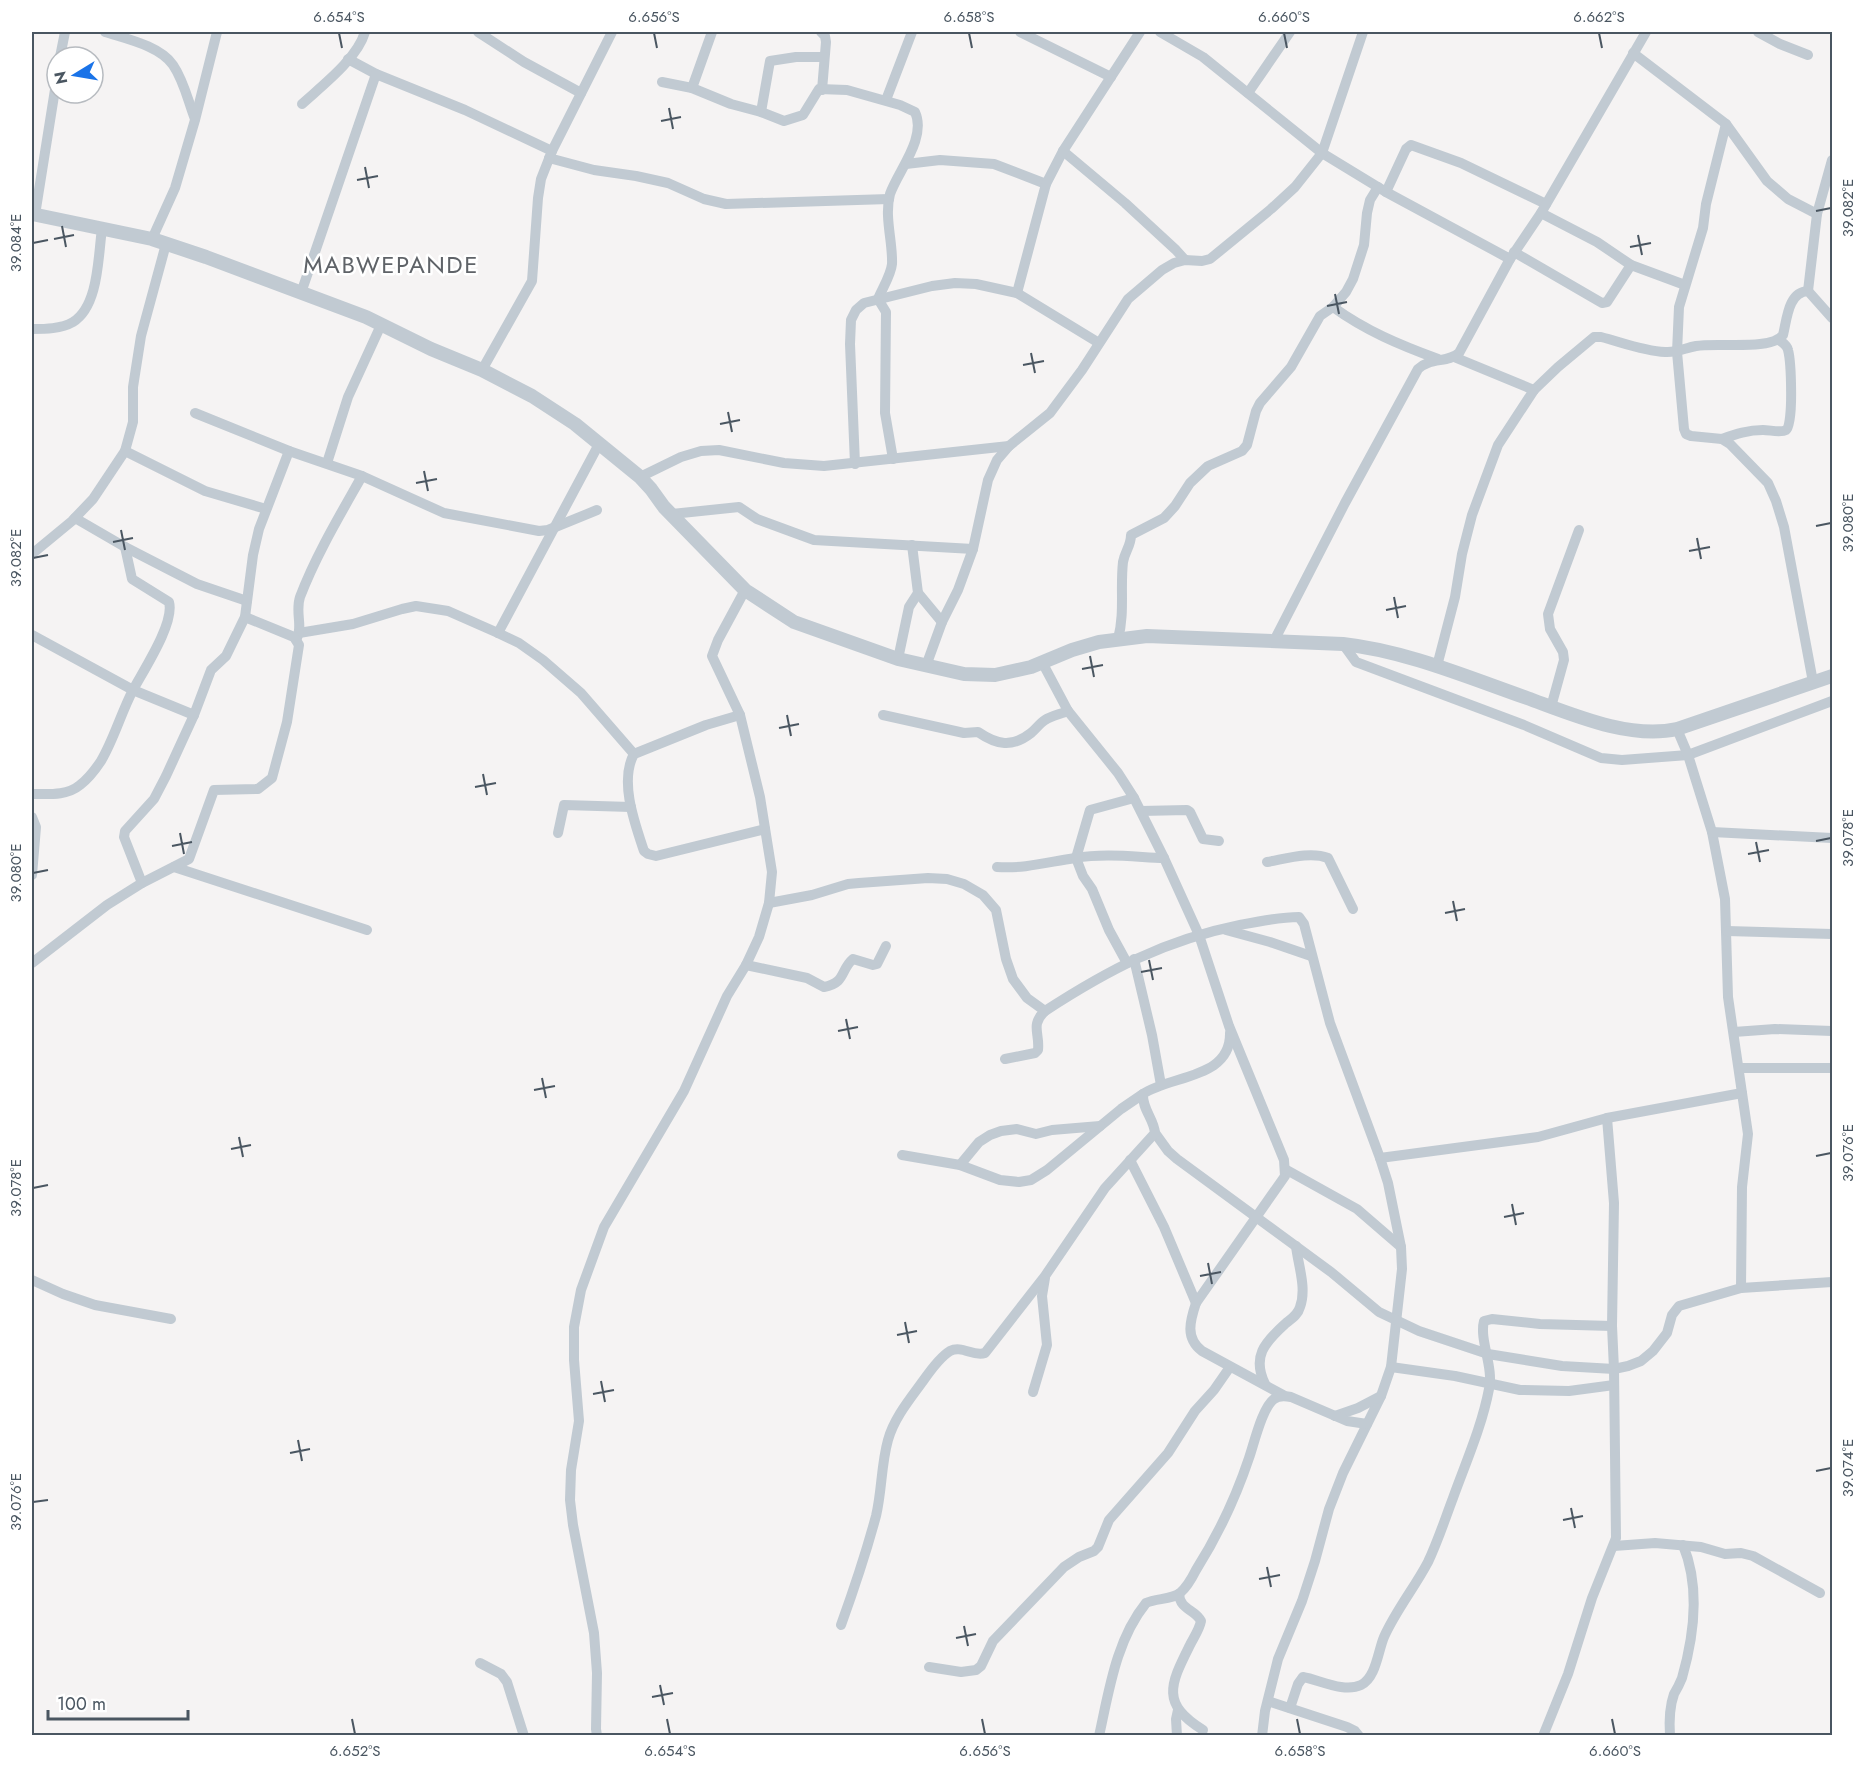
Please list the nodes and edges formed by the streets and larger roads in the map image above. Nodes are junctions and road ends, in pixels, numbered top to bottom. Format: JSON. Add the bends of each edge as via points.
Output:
{"nodes":[{"id":1,"x":105,"y":32,"type":"edge"},
{"id":2,"x":217,"y":32,"type":"edge"},
{"id":3,"x":365,"y":32,"type":"edge"},
{"id":4,"x":478,"y":32,"type":"edge"},
{"id":5,"x":612,"y":32,"type":"edge"},
{"id":6,"x":712,"y":32,"type":"edge"},
{"id":7,"x":821,"y":32,"type":"edge"},
{"id":8,"x":912,"y":32,"type":"edge"},
{"id":9,"x":1020,"y":32,"type":"edge"},
{"id":10,"x":1140,"y":32,"type":"edge"},
{"id":11,"x":1160,"y":32,"type":"edge"},
{"id":12,"x":1290,"y":32,"type":"edge"},
{"id":13,"x":1364,"y":32,"type":"edge"},
{"id":14,"x":1758,"y":32,"type":"edge"},
{"id":15,"x":1642,"y":33,"type":"edge"},
{"id":16,"x":1633,"y":53,"type":"junction"},
{"id":17,"x":1808,"y":55,"type":"dead end"},
{"id":18,"x":824,"y":57,"type":"junction"},
{"id":19,"x":348,"y":59,"type":"junction"},
{"id":20,"x":376,"y":74,"type":"junction"},
{"id":21,"x":1111,"y":77,"type":"junction"},
{"id":22,"x":662,"y":82,"type":"dead end"},
{"id":23,"x":692,"y":88,"type":"junction"},
{"id":24,"x":822,"y":90,"type":"junction"},
{"id":25,"x":581,"y":93,"type":"junction"},
{"id":26,"x":1248,"y":93,"type":"junction"},
{"id":27,"x":886,"y":100,"type":"junction"},
{"id":28,"x":302,"y":104,"type":"dead end"},
{"id":29,"x":52,"y":105,"type":"edge"},
{"id":30,"x":761,"y":112,"type":"junction"},
{"id":31,"x":195,"y":120,"type":"junction"},
{"id":32,"x":1726,"y":124,"type":"junction"},
{"id":33,"x":1062,"y":151,"type":"junction"},
{"id":34,"x":1322,"y":153,"type":"junction"},
{"id":35,"x":550,"y":155,"type":"junction"},
{"id":36,"x":1833,"y":160,"type":"edge"},
{"id":37,"x":906,"y":164,"type":"junction"},
{"id":38,"x":1046,"y":184,"type":"junction"},
{"id":39,"x":1382,"y":190,"type":"junction"},
{"id":40,"x":889,"y":199,"type":"junction"},
{"id":41,"x":1544,"y":208,"type":"junction"},
{"id":42,"x":33,"y":214,"type":"edge"},
{"id":43,"x":1817,"y":214,"type":"junction"},
{"id":44,"x":102,"y":229,"type":"junction"},
{"id":45,"x":152,"y":239,"type":"junction"},
{"id":46,"x":166,"y":244,"type":"junction"},
{"id":47,"x":1512,"y":256,"type":"junction"},
{"id":48,"x":1185,"y":260,"type":"junction"},
{"id":49,"x":1630,"y":265,"type":"junction"},
{"id":50,"x":1685,"y":285,"type":"junction"},
{"id":51,"x":1808,"y":291,"type":"junction"},
{"id":52,"x":301,"y":293,"type":"junction"},
{"id":53,"x":1017,"y":293,"type":"junction"},
{"id":54,"x":878,"y":299,"type":"junction"},
{"id":55,"x":1333,"y":306,"type":"junction"},
{"id":56,"x":1833,"y":318,"type":"edge"},
{"id":57,"x":381,"y":325,"type":"junction"},
{"id":58,"x":32,"y":329,"type":"edge"},
{"id":59,"x":1779,"y":340,"type":"junction"},
{"id":60,"x":1099,"y":343,"type":"junction"},
{"id":61,"x":1677,"y":352,"type":"junction"},
{"id":62,"x":1454,"y":357,"type":"junction"},
{"id":63,"x":1438,"y":359,"type":"junction"},
{"id":64,"x":482,"y":370,"type":"junction"},
{"id":65,"x":1534,"y":390,"type":"junction"},
{"id":66,"x":195,"y":413,"type":"dead end"},
{"id":67,"x":1722,"y":439,"type":"junction"},
{"id":68,"x":599,"y":444,"type":"junction"},
{"id":69,"x":1009,"y":446,"type":"junction"},
{"id":70,"x":125,"y":451,"type":"junction"},
{"id":71,"x":289,"y":451,"type":"junction"},
{"id":72,"x":893,"y":459,"type":"junction"},
{"id":73,"x":327,"y":463,"type":"junction"},
{"id":74,"x":855,"y":464,"type":"junction"},
{"id":75,"x":362,"y":476,"type":"junction"},
{"id":76,"x":640,"y":477,"type":"junction"},
{"id":77,"x":266,"y":508,"type":"junction"},
{"id":78,"x":597,"y":510,"type":"dead end"},
{"id":79,"x":672,"y":514,"type":"junction"},
{"id":80,"x":75,"y":518,"type":"junction"},
{"id":81,"x":556,"y":527,"type":"junction"},
{"id":82,"x":1579,"y":530,"type":"dead end"},
{"id":83,"x":912,"y":545,"type":"junction"},
{"id":84,"x":124,"y":547,"type":"junction"},
{"id":85,"x":973,"y":549,"type":"junction"},
{"id":86,"x":32,"y":554,"type":"edge"},
{"id":87,"x":745,"y":590,"type":"junction"},
{"id":88,"x":918,"y":593,"type":"junction"},
{"id":89,"x":247,"y":601,"type":"junction"},
{"id":90,"x":245,"y":617,"type":"junction"},
{"id":91,"x":942,"y":622,"type":"junction"},
{"id":92,"x":498,"y":633,"type":"junction"},
{"id":93,"x":32,"y":635,"type":"edge"},
{"id":94,"x":298,"y":636,"type":"junction"},
{"id":95,"x":1118,"y":639,"type":"junction"},
{"id":96,"x":1274,"y":642,"type":"junction"},
{"id":97,"x":1343,"y":644,"type":"junction"},
{"id":98,"x":898,"y":659,"type":"junction"},
{"id":99,"x":1042,"y":662,"type":"junction"},
{"id":100,"x":926,"y":666,"type":"junction"},
{"id":101,"x":1437,"y":666,"type":"junction"},
{"id":102,"x":1833,"y":676,"type":"edge"},
{"id":103,"x":1813,"y":682,"type":"junction"},
{"id":104,"x":133,"y":690,"type":"junction"},
{"id":105,"x":1833,"y":701,"type":"edge"},
{"id":106,"x":1551,"y":707,"type":"junction"},
{"id":107,"x":1068,"y":711,"type":"junction"},
{"id":108,"x":194,"y":715,"type":"junction"},
{"id":109,"x":740,"y":715,"type":"junction"},
{"id":110,"x":883,"y":715,"type":"dead end"},
{"id":111,"x":1677,"y":729,"type":"junction"},
{"id":112,"x":634,"y":754,"type":"junction"},
{"id":113,"x":1688,"y":755,"type":"junction"},
{"id":114,"x":32,"y":795,"type":"edge"},
{"id":115,"x":1134,"y":798,"type":"junction"},
{"id":116,"x":631,"y":807,"type":"junction"},
{"id":117,"x":1141,"y":811,"type":"junction"},
{"id":118,"x":32,"y":817,"type":"edge"},
{"id":119,"x":765,"y":829,"type":"junction"},
{"id":120,"x":1712,"y":832,"type":"junction"},
{"id":121,"x":558,"y":833,"type":"dead end"},
{"id":122,"x":1833,"y":838,"type":"edge"},
{"id":123,"x":1219,"y":842,"type":"dead end"},
{"id":124,"x":1076,"y":858,"type":"junction"},
{"id":125,"x":1164,"y":858,"type":"junction"},
{"id":126,"x":1267,"y":862,"type":"dead end"},
{"id":127,"x":174,"y":867,"type":"junction"},
{"id":128,"x":997,"y":867,"type":"dead end"},
{"id":129,"x":32,"y":875,"type":"edge"},
{"id":130,"x":142,"y":883,"type":"junction"},
{"id":131,"x":769,"y":903,"type":"junction"},
{"id":132,"x":1353,"y":909,"type":"dead end"},
{"id":133,"x":1220,"y":929,"type":"junction"},
{"id":134,"x":367,"y":930,"type":"dead end"},
{"id":135,"x":1727,"y":931,"type":"junction"},
{"id":136,"x":1199,"y":934,"type":"junction"},
{"id":137,"x":1833,"y":934,"type":"edge"},
{"id":138,"x":886,"y":946,"type":"dead end"},
{"id":139,"x":1311,"y":956,"type":"junction"},
{"id":140,"x":1130,"y":961,"type":"junction"},
{"id":141,"x":32,"y":963,"type":"edge"},
{"id":142,"x":746,"y":965,"type":"junction"},
{"id":143,"x":1045,"y":1011,"type":"junction"},
{"id":144,"x":1229,"y":1026,"type":"junction"},
{"id":145,"x":1833,"y":1031,"type":"edge"},
{"id":146,"x":1734,"y":1032,"type":"junction"},
{"id":147,"x":1005,"y":1059,"type":"dead end"},
{"id":148,"x":1740,"y":1068,"type":"junction"},
{"id":149,"x":1833,"y":1068,"type":"edge"},
{"id":150,"x":1161,"y":1085,"type":"junction"},
{"id":151,"x":1742,"y":1093,"type":"junction"},
{"id":152,"x":1143,"y":1094,"type":"junction"},
{"id":153,"x":1607,"y":1118,"type":"junction"},
{"id":154,"x":1101,"y":1126,"type":"junction"},
{"id":155,"x":1155,"y":1133,"type":"junction"},
{"id":156,"x":902,"y":1155,"type":"dead end"},
{"id":157,"x":1380,"y":1158,"type":"junction"},
{"id":158,"x":1130,"y":1160,"type":"junction"},
{"id":159,"x":960,"y":1165,"type":"junction"},
{"id":160,"x":1285,"y":1169,"type":"junction"},
{"id":161,"x":1257,"y":1217,"type":"junction"},
{"id":162,"x":1296,"y":1246,"type":"junction"},
{"id":163,"x":1401,"y":1247,"type":"junction"},
{"id":164,"x":1046,"y":1276,"type":"junction"},
{"id":165,"x":32,"y":1280,"type":"edge"},
{"id":166,"x":1833,"y":1282,"type":"edge"},
{"id":167,"x":1741,"y":1288,"type":"junction"},
{"id":168,"x":1196,"y":1303,"type":"junction"},
{"id":169,"x":171,"y":1319,"type":"dead end"},
{"id":170,"x":1396,"y":1322,"type":"junction"},
{"id":171,"x":1612,"y":1326,"type":"junction"},
{"id":172,"x":1488,"y":1353,"type":"junction"},
{"id":173,"x":1230,"y":1367,"type":"junction"},
{"id":174,"x":1391,"y":1367,"type":"junction"},
{"id":175,"x":1614,"y":1369,"type":"junction"},
{"id":176,"x":1490,"y":1383,"type":"junction"},
{"id":177,"x":1266,"y":1384,"type":"junction"},
{"id":178,"x":1614,"y":1385,"type":"junction"},
{"id":179,"x":1034,"y":1392,"type":"dead end"},
{"id":180,"x":1283,"y":1395,"type":"junction"},
{"id":181,"x":1381,"y":1396,"type":"junction"},
{"id":182,"x":1335,"y":1416,"type":"junction"},
{"id":183,"x":1367,"y":1424,"type":"junction"},
{"id":184,"x":1683,"y":1545,"type":"junction"},
{"id":185,"x":1614,"y":1546,"type":"junction"},
{"id":186,"x":1820,"y":1593,"type":"dead end"},
{"id":187,"x":1179,"y":1594,"type":"junction"},
{"id":188,"x":841,"y":1625,"type":"dead end"},
{"id":189,"x":480,"y":1662,"type":"dead end"},
{"id":190,"x":929,"y":1667,"type":"dead end"},
{"id":191,"x":1268,"y":1701,"type":"junction"},
{"id":192,"x":1290,"y":1708,"type":"junction"},
{"id":193,"x":1178,"y":1710,"type":"junction"},
{"id":194,"x":1203,"y":1730,"type":"dead end"},
{"id":195,"x":594,"y":1733,"type":"edge"},
{"id":196,"x":524,"y":1736,"type":"edge"},
{"id":197,"x":1099,"y":1736,"type":"edge"},
{"id":198,"x":1177,"y":1736,"type":"edge"},
{"id":199,"x":1262,"y":1736,"type":"edge"},
{"id":200,"x":1359,"y":1736,"type":"edge"},
{"id":201,"x":1544,"y":1736,"type":"edge"},
{"id":202,"x":1670,"y":1736,"type":"edge"}],
"edges":[{"from":1,"to":31,"type":"street","via":[[161,53],[173,64]]},
{"from":2,"to":31,"type":"street"},
{"from":3,"to":19,"type":"street"},
{"from":4,"to":25,"type":"street"},
{"from":5,"to":25,"type":"street"},
{"from":6,"to":23,"type":"street"},
{"from":7,"to":18,"type":"street","via":[[826,42]]},
{"from":8,"to":27,"type":"street"},
{"from":9,"to":21,"type":"street"},
{"from":10,"to":21,"type":"street"},
{"from":11,"to":26,"type":"street","via":[[1203,57]]},
{"from":12,"to":26,"type":"street"},
{"from":13,"to":34,"type":"street"},
{"from":14,"to":17,"type":"street"},
{"from":15,"to":16,"type":"street"},
{"from":16,"to":32,"type":"street"},
{"from":16,"to":41,"type":"street"},
{"from":18,"to":24,"type":"street"},
{"from":18,"to":30,"type":"street","via":[[770,61]]},
{"from":19,"to":20,"type":"street"},
{"from":19,"to":28,"type":"street"},
{"from":20,"to":35,"type":"street","via":[[465,110]]},
{"from":20,"to":52,"type":"street"},
{"from":21,"to":33,"type":"street"},
{"from":22,"to":23,"type":"street"},
{"from":23,"to":30,"type":"street"},
{"from":24,"to":27,"type":"street","via":[[847,90]]},
{"from":24,"to":30,"type":"street","via":[[819,89],[807,111],[797,117],[784,121]]},
{"from":25,"to":35,"type":"street"},
{"from":26,"to":34,"type":"street"},
{"from":27,"to":37,"type":"street","via":[[915,112],[918,118]]},
{"from":29,"to":42,"type":"street"},
{"from":31,"to":45,"type":"street","via":[[175,188]]},
{"from":32,"to":43,"type":"street","via":[[1767,181],[1788,200]]},
{"from":32,"to":50,"type":"street","via":[[1703,228]]},
{"from":33,"to":38,"type":"street"},
{"from":33,"to":48,"type":"street"},
{"from":34,"to":39,"type":"street"},
{"from":34,"to":48,"type":"street","via":[[1271,209],[1210,259]]},
{"from":35,"to":40,"type":"street","via":[[594,170],[668,183],[726,204]]},
{"from":35,"to":64,"type":"street","via":[[538,198],[532,281]]},
{"from":36,"to":43,"type":"street"},
{"from":37,"to":38,"type":"street","via":[[940,160],[994,164]]},
{"from":37,"to":40,"type":"street"},
{"from":38,"to":53,"type":"street"},
{"from":39,"to":41,"type":"street","via":[[1411,145],[1461,163]]},
{"from":39,"to":47,"type":"street"},
{"from":39,"to":55,"type":"street","via":[[1370,200],[1356,272]]},
{"from":40,"to":54,"type":"street","via":[[892,266]]},
{"from":41,"to":47,"type":"street"},
{"from":41,"to":49,"type":"street"},
{"from":42,"to":44,"type":"street"},
{"from":43,"to":51,"type":"street"},
{"from":44,"to":45,"type":"street"},
{"from":44,"to":58,"type":"street","via":[[93,295],[84,313],[72,323]]},
{"from":45,"to":46,"type":"street"},
{"from":46,"to":52,"type":"street"},
{"from":46,"to":70,"type":"street","via":[[141,336],[133,422]]},
{"from":47,"to":49,"type":"street","via":[[1602,303],[1607,302]]},
{"from":47,"to":62,"type":"street"},
{"from":48,"to":60,"type":"street","via":[[1162,270],[1128,299]]},
{"from":49,"to":50,"type":"street"},
{"from":50,"to":61,"type":"street","via":[[1679,307]]},
{"from":51,"to":56,"type":"street"},
{"from":51,"to":59,"type":"street","via":[[1792,300]]},
{"from":52,"to":57,"type":"street"},
{"from":53,"to":54,"type":"street","via":[[955,283]]},
{"from":53,"to":60,"type":"street"},
{"from":54,"to":72,"type":"street","via":[[886,312],[885,413]]},
{"from":54,"to":74,"type":"street","via":[[864,303],[851,320]]},
{"from":55,"to":63,"type":"street","via":[[1391,342]]},
{"from":55,"to":95,"type":"street","via":[[1320,316],[1279,383],[1260,403],[1242,451],[1208,466],[1164,518],[1131,535],[1123,563],[1122,626]]},
{"from":57,"to":64,"type":"street"},
{"from":57,"to":73,"type":"street","via":[[348,397]]},
{"from":59,"to":61,"type":"street","via":[[1695,346]]},
{"from":59,"to":67,"type":"street","via":[[1785,344],[1790,362],[1789,426],[1781,431],[1751,430]]},
{"from":60,"to":69,"type":"street","via":[[1050,413]]},
{"from":61,"to":65,"type":"street","via":[[1594,337]]},
{"from":61,"to":67,"type":"street","via":[[1686,434]]},
{"from":62,"to":63,"type":"street"},
{"from":62,"to":65,"type":"street"},
{"from":63,"to":96,"type":"street","via":[[1418,369]]},
{"from":64,"to":68,"type":"street","via":[[575,424]]},
{"from":65,"to":101,"type":"street","via":[[1498,445],[1472,515]]},
{"from":66,"to":71,"type":"street"},
{"from":67,"to":103,"type":"street","via":[[1768,483],[1776,501]]},
{"from":68,"to":76,"type":"street"},
{"from":68,"to":81,"type":"street"},
{"from":69,"to":72,"type":"street"},
{"from":69,"to":85,"type":"street","via":[[988,480]]},
{"from":70,"to":77,"type":"street","via":[[205,491]]},
{"from":70,"to":80,"type":"street","via":[[93,499]]},
{"from":71,"to":73,"type":"street"},
{"from":71,"to":77,"type":"street"},
{"from":72,"to":74,"type":"street"},
{"from":73,"to":75,"type":"street"},
{"from":74,"to":76,"type":"street","via":[[784,463],[719,450],[701,451]]},
{"from":75,"to":81,"type":"street","via":[[452,515],[529,530]]},
{"from":75,"to":94,"type":"street","via":[[300,597]]},
{"from":76,"to":79,"type":"street"},
{"from":77,"to":89,"type":"street","via":[[253,555]]},
{"from":78,"to":81,"type":"street"},
{"from":79,"to":83,"type":"street","via":[[739,507],[757,519],[814,540]]},
{"from":79,"to":87,"type":"street"},
{"from":80,"to":84,"type":"street"},
{"from":80,"to":86,"type":"street"},
{"from":81,"to":92,"type":"street"},
{"from":82,"to":106,"type":"street","via":[[1548,614],[1550,629],[1564,660]]},
{"from":83,"to":85,"type":"street"},
{"from":83,"to":88,"type":"street"},
{"from":84,"to":89,"type":"street","via":[[206,588]]},
{"from":84,"to":104,"type":"street","via":[[132,579],[170,606],[162,634]]},
{"from":85,"to":91,"type":"street"},
{"from":87,"to":98,"type":"street","via":[[794,622]]},
{"from":87,"to":109,"type":"street","via":[[712,656]]},
{"from":88,"to":91,"type":"street"},
{"from":88,"to":98,"type":"street","via":[[909,607]]},
{"from":89,"to":90,"type":"street"},
{"from":90,"to":94,"type":"street"},
{"from":90,"to":108,"type":"street","via":[[226,656],[211,669]]},
{"from":91,"to":100,"type":"street"},
{"from":92,"to":94,"type":"street","via":[[448,612],[416,606]]},
{"from":92,"to":112,"type":"street","via":[[543,660],[581,693]]},
{"from":93,"to":104,"type":"street"},
{"from":94,"to":127,"type":"street","via":[[289,712],[273,775],[258,789],[214,790],[189,859]]},
{"from":95,"to":96,"type":"street","via":[[1147,636]]},
{"from":95,"to":99,"type":"street"},
{"from":96,"to":97,"type":"street"},
{"from":97,"to":101,"type":"street","via":[[1366,646]]},
{"from":97,"to":113,"type":"street","via":[[1356,662],[1601,758]]},
{"from":98,"to":100,"type":"street"},
{"from":99,"to":100,"type":"street","via":[[995,675],[964,674]]},
{"from":99,"to":107,"type":"street"},
{"from":101,"to":106,"type":"street"},
{"from":102,"to":103,"type":"street"},
{"from":103,"to":111,"type":"street"},
{"from":104,"to":108,"type":"street"},
{"from":104,"to":114,"type":"street","via":[[101,760],[85,780],[69,792]]},
{"from":105,"to":113,"type":"street"},
{"from":106,"to":111,"type":"street","via":[[1604,724],[1650,732]]},
{"from":107,"to":110,"type":"street","via":[[1046,719],[1030,734],[1004,743],[993,742],[978,732],[964,734]]},
{"from":107,"to":115,"type":"street"},
{"from":108,"to":130,"type":"street","via":[[153,799],[124,834]]},
{"from":109,"to":112,"type":"street"},
{"from":109,"to":119,"type":"street"},
{"from":111,"to":113,"type":"street"},
{"from":112,"to":116,"type":"street","via":[[628,785]]},
{"from":113,"to":120,"type":"street"},
{"from":115,"to":117,"type":"street"},
{"from":115,"to":124,"type":"street","via":[[1090,810]]},
{"from":116,"to":119,"type":"street","via":[[648,855]]},
{"from":116,"to":121,"type":"street","via":[[564,805]]},
{"from":117,"to":123,"type":"street","via":[[1187,810],[1203,839]]},
{"from":117,"to":125,"type":"street"},
{"from":118,"to":129,"type":"street","via":[[36,827]]},
{"from":119,"to":131,"type":"street","via":[[772,872]]},
{"from":120,"to":122,"type":"street"},
{"from":120,"to":135,"type":"street"},
{"from":124,"to":125,"type":"street"},
{"from":124,"to":128,"type":"street","via":[[1037,866]]},
{"from":124,"to":140,"type":"street","via":[[1109,930]]},
{"from":125,"to":136,"type":"street"},
{"from":126,"to":132,"type":"street","via":[[1328,858]]},
{"from":127,"to":130,"type":"street"},
{"from":127,"to":134,"type":"street"},
{"from":130,"to":141,"type":"street","via":[[87,919]]},
{"from":131,"to":142,"type":"street"},
{"from":131,"to":143,"type":"street","via":[[848,884],[928,878],[964,884],[983,895],[996,910],[1013,979]]},
{"from":133,"to":136,"type":"street"},
{"from":133,"to":139,"type":"street"},
{"from":133,"to":139,"type":"street","via":[[1299,917]]},
{"from":135,"to":137,"type":"street"},
{"from":135,"to":146,"type":"street","via":[[1727,981]]},
{"from":136,"to":140,"type":"street"},
{"from":136,"to":144,"type":"street"},
{"from":138,"to":142,"type":"street","via":[[877,964],[853,959],[838,982],[824,987],[807,978]]},
{"from":139,"to":157,"type":"street","via":[[1333,1032]]},
{"from":140,"to":143,"type":"street"},
{"from":140,"to":150,"type":"street","via":[[1152,1035]]},
{"from":142,"to":195,"type":"street","via":[[727,996],[679,1101],[604,1227],[581,1290],[574,1328],[579,1421],[570,1500],[594,1633]]},
{"from":143,"to":147,"type":"street","via":[[1036,1025],[1038,1050]]},
{"from":144,"to":150,"type":"street","via":[[1229,1045],[1224,1057],[1211,1067]]},
{"from":144,"to":160,"type":"street","via":[[1280,1147]]},
{"from":145,"to":146,"type":"street"},
{"from":146,"to":148,"type":"street"},
{"from":148,"to":149,"type":"street"},
{"from":148,"to":151,"type":"street"},
{"from":150,"to":152,"type":"street"},
{"from":151,"to":153,"type":"street"},
{"from":151,"to":167,"type":"street","via":[[1748,1134],[1742,1187]]},
{"from":152,"to":154,"type":"street"},
{"from":152,"to":155,"type":"street"},
{"from":153,"to":157,"type":"street","via":[[1538,1137]]},
{"from":153,"to":171,"type":"street","via":[[1614,1203]]},
{"from":154,"to":159,"type":"street","via":[[1036,1134],[1017,1129],[1001,1131],[979,1142]]},
{"from":154,"to":159,"type":"street","via":[[1031,1180],[1000,1180]]},
{"from":155,"to":158,"type":"street"},
{"from":155,"to":161,"type":"street","via":[[1177,1159]]},
{"from":156,"to":159,"type":"street"},
{"from":157,"to":163,"type":"street"},
{"from":158,"to":164,"type":"street","via":[[1105,1188]]},
{"from":158,"to":168,"type":"street"},
{"from":160,"to":161,"type":"street","via":[[1280,1185]]},
{"from":160,"to":163,"type":"street","via":[[1356,1209]]},
{"from":161,"to":162,"type":"street"},
{"from":161,"to":168,"type":"street"},
{"from":162,"to":170,"type":"street","via":[[1366,1303]]},
{"from":162,"to":177,"type":"street","via":[[1302,1298],[1298,1312],[1270,1339],[1259,1358]]},
{"from":163,"to":170,"type":"street"},
{"from":164,"to":179,"type":"street","via":[[1041,1296],[1047,1345]]},
{"from":164,"to":188,"type":"street","via":[[985,1353],[960,1349],[948,1352],[896,1421],[884,1455],[871,1535]]},
{"from":165,"to":169,"type":"street","via":[[87,1302]]},
{"from":166,"to":167,"type":"street"},
{"from":167,"to":175,"type":"street","via":[[1679,1306],[1667,1333],[1653,1351],[1641,1361]]},
{"from":168,"to":173,"type":"street","via":[[1191,1339]]},
{"from":170,"to":172,"type":"street"},
{"from":170,"to":174,"type":"street"},
{"from":171,"to":172,"type":"street","via":[[1487,1319],[1483,1333]]},
{"from":171,"to":175,"type":"street"},
{"from":172,"to":175,"type":"street","via":[[1562,1366]]},
{"from":172,"to":176,"type":"street"},
{"from":173,"to":177,"type":"street"},
{"from":173,"to":190,"type":"street","via":[[1168,1453],[1110,1520],[1098,1547],[1065,1566],[993,1641],[981,1666],[961,1672]]},
{"from":174,"to":176,"type":"street"},
{"from":174,"to":181,"type":"street"},
{"from":175,"to":178,"type":"street"},
{"from":176,"to":178,"type":"street","via":[[1546,1391]]},
{"from":176,"to":192,"type":"street","via":[[1482,1419],[1437,1542],[1385,1635],[1371,1675],[1360,1686],[1351,1688],[1303,1677]]},
{"from":177,"to":180,"type":"street"},
{"from":178,"to":185,"type":"street"},
{"from":180,"to":182,"type":"street"},
{"from":180,"to":187,"type":"street","via":[[1274,1398],[1267,1409],[1218,1533]]},
{"from":181,"to":182,"type":"street"},
{"from":181,"to":183,"type":"street"},
{"from":182,"to":183,"type":"street"},
{"from":183,"to":191,"type":"street","via":[[1329,1509],[1302,1601],[1280,1653]]},
{"from":184,"to":185,"type":"street"},
{"from":184,"to":186,"type":"street","via":[[1753,1556]]},
{"from":184,"to":202,"type":"street","via":[[1693,1576],[1693,1616],[1683,1672],[1670,1707]]},
{"from":185,"to":201,"type":"street"},
{"from":187,"to":193,"type":"street","via":[[1183,1606],[1200,1617],[1201,1622],[1172,1688]]},
{"from":187,"to":197,"type":"street","via":[[1151,1600],[1141,1609],[1117,1663]]},
{"from":189,"to":196,"type":"street","via":[[507,1682]]},
{"from":191,"to":192,"type":"street"},
{"from":191,"to":199,"type":"street"},
{"from":192,"to":200,"type":"street","via":[[1347,1727]]},
{"from":193,"to":194,"type":"street"},
{"from":193,"to":198,"type":"street"}]}
